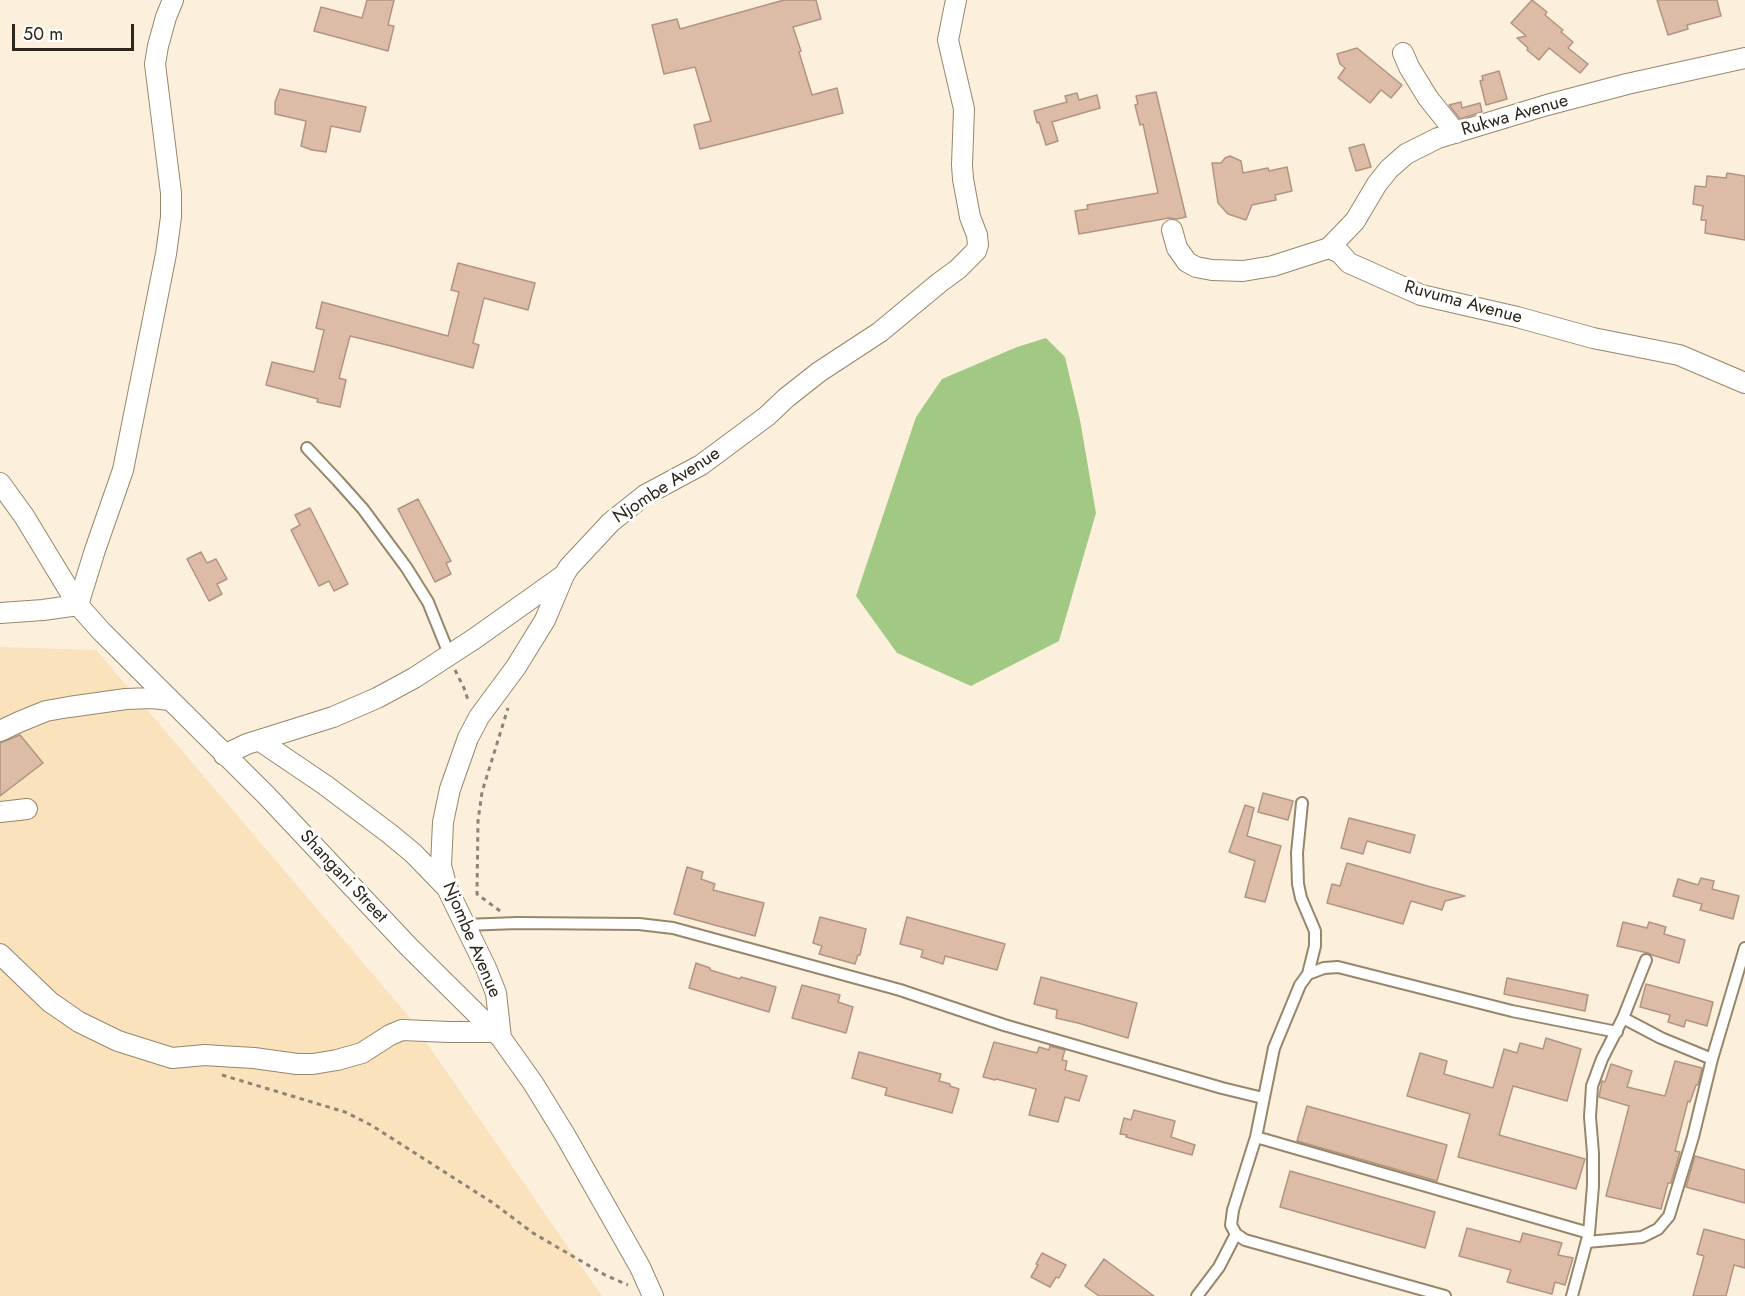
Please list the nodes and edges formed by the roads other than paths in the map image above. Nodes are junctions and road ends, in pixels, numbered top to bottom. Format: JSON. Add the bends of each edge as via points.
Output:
{"nodes":[{"id":1,"x":173,"y":0,"type":"edge"},
{"id":2,"x":956,"y":0,"type":"edge"},
{"id":3,"x":1403,"y":53,"type":"dead end"},
{"id":4,"x":1745,"y":58,"type":"edge"},
{"id":5,"x":1456,"y":133,"type":"junction"},
{"id":6,"x":1172,"y":230,"type":"dead end"},
{"id":7,"x":1329,"y":248,"type":"junction"},
{"id":8,"x":1745,"y":383,"type":"edge"},
{"id":9,"x":307,"y":448,"type":"dead end"},
{"id":10,"x":0,"y":483,"type":"edge"},
{"id":11,"x":564,"y":574,"type":"junction"},
{"id":12,"x":78,"y":605,"type":"junction"},
{"id":13,"x":0,"y":613,"type":"edge"},
{"id":14,"x":449,"y":654,"type":"junction"},
{"id":15,"x":169,"y":700,"type":"junction"},
{"id":16,"x":0,"y":731,"type":"edge"},
{"id":17,"x":260,"y":741,"type":"junction"},
{"id":18,"x":224,"y":755,"type":"junction"},
{"id":19,"x":1302,"y":803,"type":"dead end"},
{"id":20,"x":27,"y":809,"type":"dead end"},
{"id":21,"x":0,"y":812,"type":"edge"},
{"id":22,"x":447,"y":888,"type":"junction"},
{"id":23,"x":465,"y":925,"type":"junction"},
{"id":24,"x":1745,"y":948,"type":"edge"},
{"id":25,"x":0,"y":954,"type":"edge"},
{"id":26,"x":1646,"y":960,"type":"dead end"},
{"id":27,"x":1308,"y":974,"type":"junction"},
{"id":28,"x":1623,"y":1018,"type":"junction"},
{"id":29,"x":1617,"y":1032,"type":"junction"},
{"id":30,"x":498,"y":1035,"type":"junction"},
{"id":31,"x":1712,"y":1059,"type":"junction"},
{"id":32,"x":1263,"y":1098,"type":"junction"},
{"id":33,"x":1256,"y":1137,"type":"junction"},
{"id":34,"x":1236,"y":1234,"type":"junction"},
{"id":35,"x":1588,"y":1238,"type":"junction"},
{"id":36,"x":653,"y":1296,"type":"edge"},
{"id":37,"x":1197,"y":1296,"type":"edge"},
{"id":38,"x":1445,"y":1296,"type":"edge"},
{"id":39,"x":1572,"y":1296,"type":"edge"}],
"edges":[{"from":1,"to":12,"type":"street","via":[[155,64],[171,193],[166,255],[123,470]]},
{"from":2,"to":11,"type":"street","name":"Njombe Avenue","via":[[948,40],[964,109],[963,179],[977,235],[976,251],[880,332],[819,372],[701,465],[632,505],[595,537]]},
{"from":3,"to":5,"type":"street","via":[[1428,98]]},
{"from":4,"to":5,"type":"street","name":"Rukwa Avenue","via":[[1627,84]]},
{"from":5,"to":7,"type":"street","name":"Rukwa Avenue","via":[[1406,154],[1389,169],[1355,220]]},
{"from":6,"to":7,"type":"street","via":[[1177,248],[1187,262],[1212,270],[1274,266]]},
{"from":7,"to":8,"type":"street","name":"Ruvuma Avenue","via":[[1349,263],[1420,295],[1679,356]]},
{"from":9,"to":14,"type":"lane","via":[[363,509],[406,567],[428,602]]},
{"from":10,"to":12,"type":"street","name":"Shangani Street"},
{"from":11,"to":14,"type":"street"},
{"from":11,"to":22,"type":"street","name":"Njombe Avenue","via":[[545,620],[473,728],[450,789],[443,822],[441,866]]},
{"from":12,"to":13,"type":"street"},
{"from":12,"to":15,"type":"street","name":"Shangani Street"},
{"from":14,"to":17,"type":"street","via":[[377,698]]},
{"from":15,"to":16,"type":"street","via":[[126,699],[46,711]]},
{"from":15,"to":18,"type":"street","name":"Shangani Street"},
{"from":17,"to":18,"type":"street"},
{"from":17,"to":22,"type":"street","via":[[390,834]]},
{"from":18,"to":30,"type":"street","name":"Shangani Street"},
{"from":19,"to":27,"type":"lane","via":[[1298,884],[1315,931]]},
{"from":20,"to":21,"type":"street"},
{"from":22,"to":23,"type":"street","name":"Njombe Avenue"},
{"from":23,"to":30,"type":"street","name":"Njombe Avenue","via":[[496,993]]},
{"from":23,"to":32,"type":"lane","via":[[639,924],[673,928],[900,990],[1004,1025]]},
{"from":24,"to":31,"type":"lane"},
{"from":25,"to":30,"type":"street","via":[[50,1002],[79,1022],[118,1041],[172,1058],[212,1055],[313,1064],[362,1053],[402,1030]]},
{"from":26,"to":28,"type":"lane"},
{"from":27,"to":29,"type":"lane","via":[[1338,967],[1512,1011]]},
{"from":27,"to":32,"type":"lane","via":[[1274,1048]]},
{"from":28,"to":29,"type":"lane"},
{"from":28,"to":31,"type":"lane"},
{"from":29,"to":35,"type":"lane","via":[[1593,1086],[1593,1186]]},
{"from":30,"to":36,"type":"street","name":"Shangani Street","via":[[565,1135]]},
{"from":31,"to":35,"type":"lane","via":[[1669,1216],[1659,1229],[1642,1237]]},
{"from":32,"to":33,"type":"lane"},
{"from":33,"to":34,"type":"lane","via":[[1231,1217]]},
{"from":33,"to":35,"type":"lane"},
{"from":34,"to":37,"type":"lane","via":[[1219,1267]]},
{"from":34,"to":38,"type":"lane","via":[[1245,1240]]},
{"from":35,"to":39,"type":"lane"}]}
